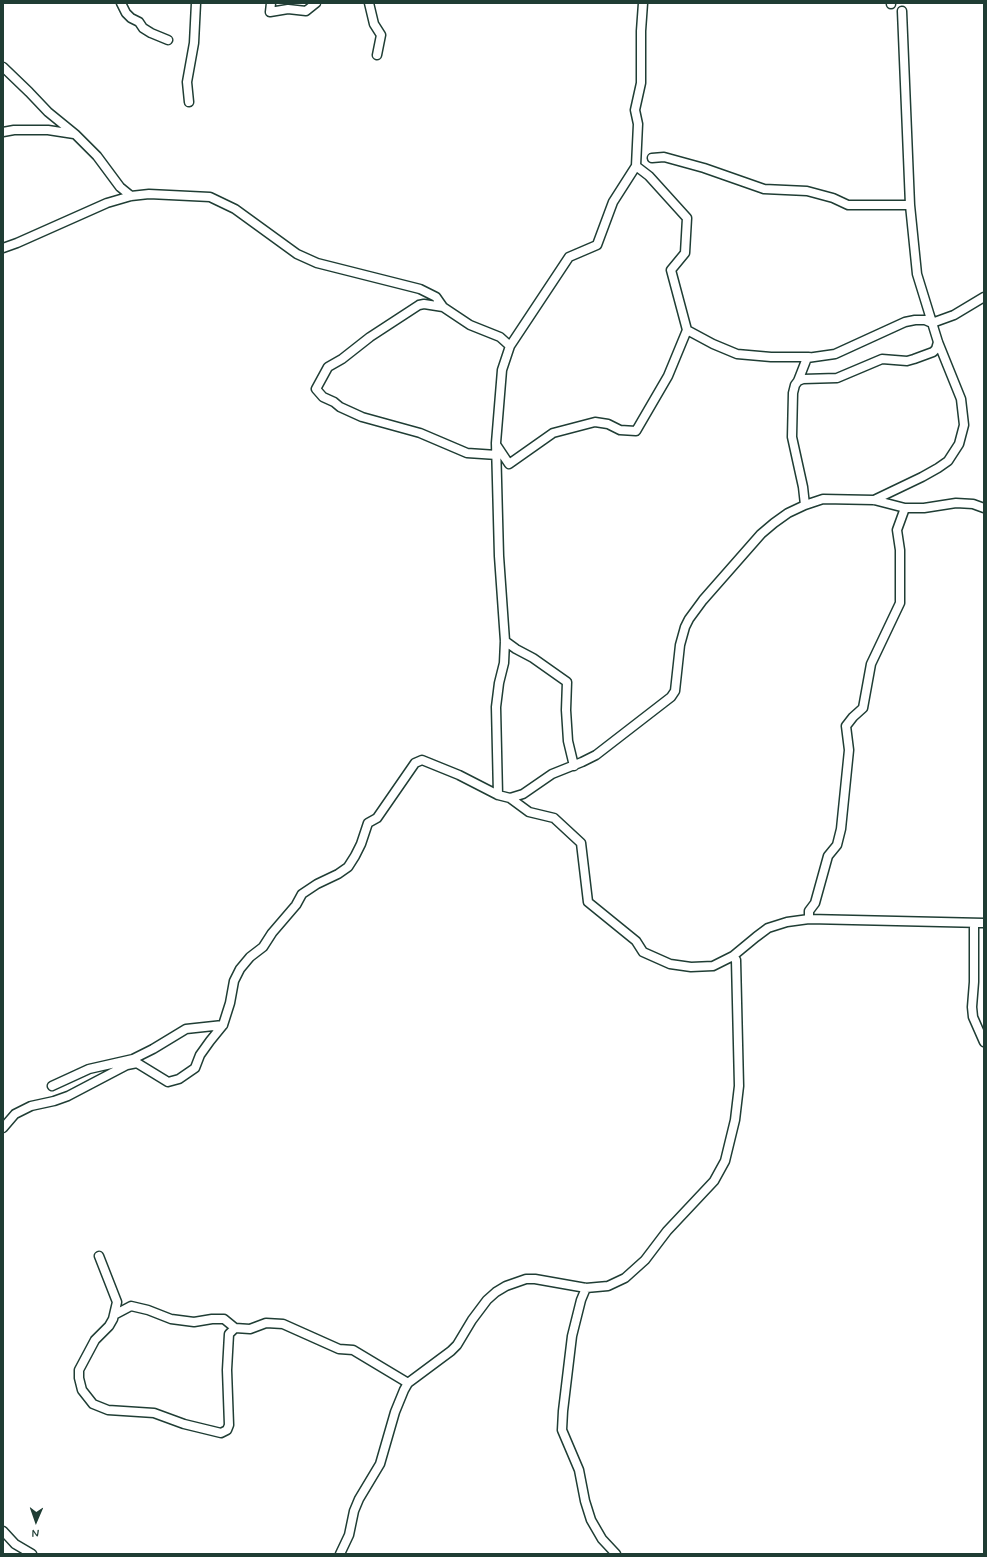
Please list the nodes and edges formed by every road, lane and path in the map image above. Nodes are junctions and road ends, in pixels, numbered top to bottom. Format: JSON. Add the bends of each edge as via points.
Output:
{"nodes":[{"id":1,"x":122,"y":3,"type":"edge"},
{"id":2,"x":196,"y":3,"type":"edge"},
{"id":3,"x":271,"y":3,"type":"edge"},
{"id":4,"x":316,"y":3,"type":"edge"},
{"id":5,"x":369,"y":3,"type":"edge"},
{"id":6,"x":643,"y":3,"type":"edge"},
{"id":7,"x":902,"y":11,"type":"dead end"},
{"id":8,"x":168,"y":40,"type":"dead end"},
{"id":9,"x":377,"y":55,"type":"dead end"},
{"id":10,"x":3,"y":67,"type":"edge"},
{"id":11,"x":189,"y":102,"type":"dead end"},
{"id":12,"x":3,"y":132,"type":"edge"},
{"id":13,"x":75,"y":134,"type":"junction"},
{"id":14,"x":652,"y":158,"type":"dead end"},
{"id":15,"x":636,"y":166,"type":"junction"},
{"id":16,"x":132,"y":196,"type":"junction"},
{"id":17,"x":910,"y":205,"type":"junction"},
{"id":18,"x":3,"y":248,"type":"edge"},
{"id":19,"x":984,"y":297,"type":"edge"},
{"id":20,"x":443,"y":307,"type":"junction"},
{"id":21,"x":932,"y":322,"type":"junction"},
{"id":22,"x":687,"y":330,"type":"junction"},
{"id":23,"x":938,"y":342,"type":"junction"},
{"id":24,"x":510,"y":346,"type":"junction"},
{"id":25,"x":809,"y":357,"type":"junction"},
{"id":26,"x":798,"y":381,"type":"junction"},
{"id":27,"x":496,"y":443,"type":"junction"},
{"id":28,"x":497,"y":455,"type":"junction"},
{"id":29,"x":874,"y":500,"type":"junction"},
{"id":30,"x":804,"y":505,"type":"junction"},
{"id":31,"x":905,"y":508,"type":"junction"},
{"id":32,"x":984,"y":508,"type":"edge"},
{"id":33,"x":505,"y":641,"type":"junction"},
{"id":34,"x":574,"y":766,"type":"junction"},
{"id":35,"x":498,"y":795,"type":"junction"},
{"id":36,"x":510,"y":798,"type":"junction"},
{"id":37,"x":809,"y":919,"type":"junction"},
{"id":38,"x":974,"y":923,"type":"junction"},
{"id":39,"x":984,"y":923,"type":"edge"},
{"id":40,"x":733,"y":956,"type":"junction"},
{"id":41,"x":223,"y":1025,"type":"junction"},
{"id":42,"x":984,"y":1042,"type":"edge"},
{"id":43,"x":52,"y":1086,"type":"dead end"},
{"id":44,"x":3,"y":1128,"type":"edge"},
{"id":45,"x":99,"y":1256,"type":"dead end"},
{"id":46,"x":586,"y":1288,"type":"junction"},
{"id":47,"x":114,"y":1315,"type":"junction"},
{"id":48,"x":235,"y":1328,"type":"junction"},
{"id":49,"x":408,"y":1383,"type":"junction"},
{"id":50,"x":3,"y":1530,"type":"edge"},
{"id":51,"x":32,"y":1554,"type":"edge"},
{"id":52,"x":340,"y":1554,"type":"edge"},
{"id":53,"x":616,"y":1554,"type":"edge"}],
"edges":[{"from":1,"to":8,"type":"street","via":[[126,13],[143,28]]},
{"from":2,"to":11,"type":"street","via":[[194,43],[187,82]]},
{"from":3,"to":4,"type":"street","via":[[270,12],[288,9],[306,11]]},
{"from":5,"to":9,"type":"street","via":[[374,24],[381,35]]},
{"from":6,"to":15,"type":"street","via":[[641,83],[635,110],[638,124]]},
{"from":7,"to":17,"type":"street"},
{"from":10,"to":13,"type":"street","via":[[48,112]]},
{"from":12,"to":13,"type":"street","via":[[48,130]]},
{"from":13,"to":16,"type":"street","via":[[97,156],[120,187]]},
{"from":14,"to":17,"type":"street","via":[[664,157],[704,168],[764,189],[807,191],[848,205]]},
{"from":15,"to":22,"type":"street","via":[[649,176],[687,218],[685,253],[671,270]]},
{"from":15,"to":24,"type":"street","via":[[613,202],[597,245],[569,257]]},
{"from":16,"to":18,"type":"street"},
{"from":16,"to":20,"type":"street","via":[[149,194],[210,197],[235,209],[297,254],[317,263],[420,289],[436,297]]},
{"from":17,"to":21,"type":"street","via":[[916,274]]},
{"from":19,"to":21,"type":"street","via":[[954,315]]},
{"from":20,"to":24,"type":"street","via":[[470,324],[500,337]]},
{"from":20,"to":28,"type":"street","via":[[419,305],[328,367],[316,389],[323,397],[362,417],[420,433],[467,453]]},
{"from":21,"to":23,"type":"street"},
{"from":21,"to":25,"type":"street","via":[[905,322],[835,354]]},
{"from":22,"to":25,"type":"street","via":[[737,354]]},
{"from":22,"to":27,"type":"street","via":[[668,376],[636,431],[620,430],[608,424],[595,422],[553,433],[509,464]]},
{"from":23,"to":26,"type":"street","via":[[933,352],[914,359],[882,359],[837,378]]},
{"from":23,"to":29,"type":"street","via":[[962,399],[964,425],[959,444],[948,461],[938,468]]},
{"from":24,"to":27,"type":"street","via":[[502,370]]},
{"from":25,"to":26,"type":"street"},
{"from":26,"to":30,"type":"street","via":[[793,393],[792,437],[803,487]]},
{"from":27,"to":28,"type":"street"},
{"from":28,"to":33,"type":"street","via":[[499,556]]},
{"from":29,"to":30,"type":"street","via":[[823,500]]},
{"from":29,"to":31,"type":"street"},
{"from":30,"to":34,"type":"street","via":[[761,534],[696,610],[682,636],[675,691],[671,697],[596,755]]},
{"from":31,"to":32,"type":"street","via":[[956,503],[973,504]]},
{"from":31,"to":37,"type":"street","via":[[897,530],[900,550],[900,603],[871,664],[863,708],[846,726],[849,750],[841,829],[837,845],[828,856],[816,903],[809,911]]},
{"from":33,"to":34,"type":"street","via":[[567,682],[568,741]]},
{"from":33,"to":35,"type":"street","via":[[496,706]]},
{"from":34,"to":36,"type":"street","via":[[552,774],[523,794]]},
{"from":35,"to":36,"type":"street"},
{"from":35,"to":41,"type":"street","via":[[422,760],[415,763],[377,818],[368,823],[361,844],[348,867],[302,894],[263,947],[240,969],[234,981]]},
{"from":36,"to":40,"type":"street","via":[[529,812],[554,818],[581,843],[588,902],[636,941],[644,952],[670,964],[691,967],[714,966]]},
{"from":37,"to":38,"type":"street"},
{"from":37,"to":40,"type":"street","via":[[786,922],[768,928]]},
{"from":38,"to":39,"type":"street"},
{"from":38,"to":42,"type":"street","via":[[972,1007],[973,1017]]},
{"from":40,"to":46,"type":"street","via":[[736,960],[739,1086],[735,1120],[725,1161],[714,1181],[667,1231],[645,1260],[625,1278],[608,1286]]},
{"from":41,"to":43,"type":"street","via":[[186,1029],[133,1059],[89,1068]]},
{"from":41,"to":44,"type":"street","via":[[200,1055],[195,1068],[179,1079],[168,1082],[138,1063],[127,1065],[68,1096],[31,1106],[15,1114]]},
{"from":45,"to":47,"type":"street","via":[[116,1299]]},
{"from":46,"to":49,"type":"street","via":[[535,1279],[526,1279],[506,1286],[487,1300],[458,1345]]},
{"from":46,"to":53,"type":"street","via":[[572,1336],[562,1430],[579,1470],[591,1520],[602,1539]]},
{"from":47,"to":48,"type":"street","via":[[131,1306],[171,1319],[194,1322],[224,1319]]},
{"from":47,"to":48,"type":"street","via":[[109,1326],[94,1340],[79,1370],[82,1390],[93,1404],[108,1410],[154,1413],[221,1433],[227,1430],[229,1425],[228,1334]]},
{"from":48,"to":49,"type":"street","via":[[250,1329],[266,1323],[283,1324],[339,1349],[353,1350]]},
{"from":49,"to":52,"type":"street","via":[[395,1412],[380,1464],[359,1499],[349,1535]]},
{"from":50,"to":51,"type":"street","via":[[15,1544]]}]}
